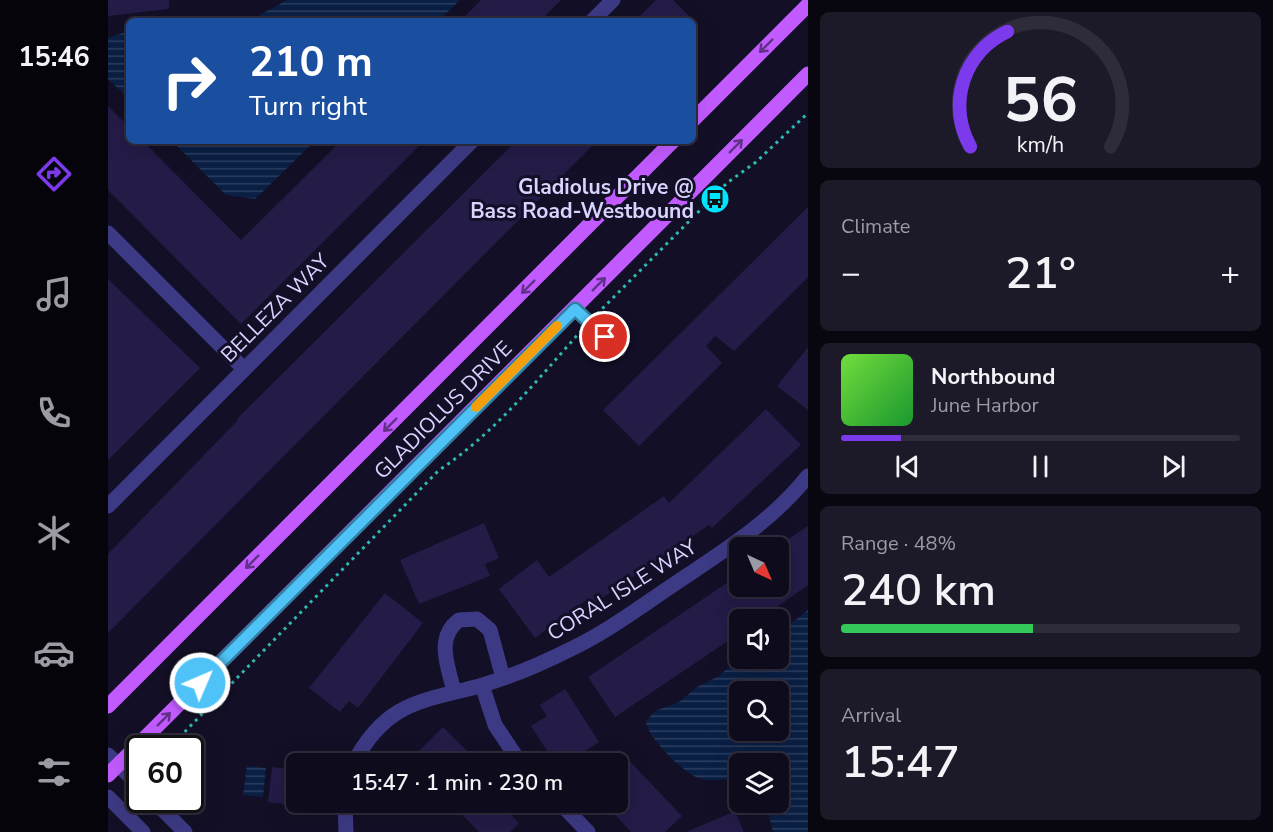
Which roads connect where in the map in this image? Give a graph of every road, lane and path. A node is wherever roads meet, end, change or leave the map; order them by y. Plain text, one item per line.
1 (614, 0) edge
2 (808, 4) edge
3 (595, 18) edge
4 (808, 75) edge
5 (808, 113) edge
6 (696, 117) edge
7 (469, 144) edge
8 (670, 144) edge
9 (108, 233) edge
10 (575, 309) junction
11 (589, 321) junction
12 (621, 352) dead end
13 (244, 369) junction
14 (808, 476) edge
15 (108, 506) edge
16 (503, 678) junction
17 (482, 685) junction
18 (453, 691) junction
19 (108, 706) edge
20 (182, 735) edge
21 (360, 753) edge
22 (513, 753) edge
23 (111, 765) edge
24 (126, 776) edge
25 (108, 797) edge
26 (166, 813) edge
27 (345, 813) edge
28 (570, 813) edge
29 (143, 832) edge
30 (185, 832) edge
31 (346, 832) edge
32 (588, 832) edge

1 - 3 street
2 -> 6 main road
10 -> 4 main road, GLADIOLUS DRIVE
5 - 11 path
7 - 13 street, BELLEZA WAY
8 -> 19 main road, GLADIOLUS DRIVE
9 - 13 street
10 - 11 lane
23 -> 10 main road, GLADIOLUS DRIVE
11 - 12 lane
11 - 20 path
13 - 15 street, BELLEZA WAY
14 - 16 street, CORAL ISLE WAY
16 - 17 street, CORAL ISLE WAY
16 - 18 street
17 - 18 street, CORAL ISLE WAY
17 - 22 street
18 - 21 street, CORAL ISLE WAY
23 - 24 street
25 - 29 street
26 - 30 street
27 - 31 street
28 - 32 street

